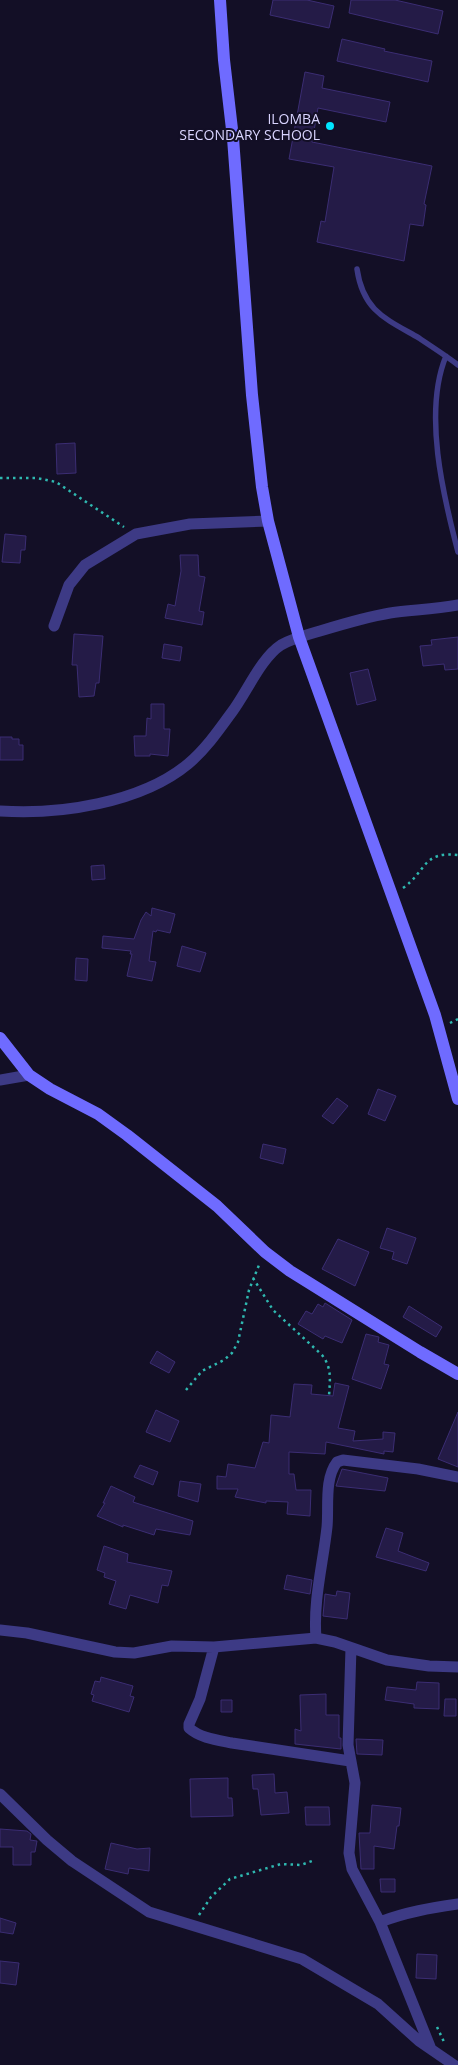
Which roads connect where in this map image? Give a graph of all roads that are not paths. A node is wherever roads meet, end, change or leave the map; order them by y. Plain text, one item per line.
1 (220, 0) edge
2 (357, 269) dead end
3 (446, 356) junction
4 (458, 365) edge
5 (268, 521) junction
6 (458, 552) edge
7 (458, 604) edge
8 (54, 626) dead end
9 (300, 637) junction
10 (0, 811) edge
11 (0, 1038) edge
12 (0, 1047) edge
13 (14, 1057) junction
14 (29, 1075) junction
15 (0, 1080) edge
16 (458, 1098) edge
17 (458, 1374) edge
18 (458, 1477) edge
19 (0, 1630) edge
20 (316, 1638) junction
21 (214, 1647) junction
22 (351, 1648) junction
23 (458, 1667) edge
24 (350, 1761) junction
25 (0, 1794) edge
26 (458, 1904) edge
27 (380, 1922) junction
28 (431, 2049) junction
29 (454, 2065) edge

1 - 5 street
2 - 3 lane
3 - 4 lane
3 - 6 lane
5 - 8 street
5 - 9 street
7 - 9 street
9 - 10 street
9 - 16 street
11 - 13 street
12 - 13 street
13 - 14 street
14 - 15 street
14 - 17 street
18 - 20 street
19 - 21 street
20 - 21 street
20 - 22 street
21 - 24 street
22 - 23 street
22 - 24 street
24 - 27 street
25 - 28 street
26 - 27 street
27 - 28 street
28 - 29 street

